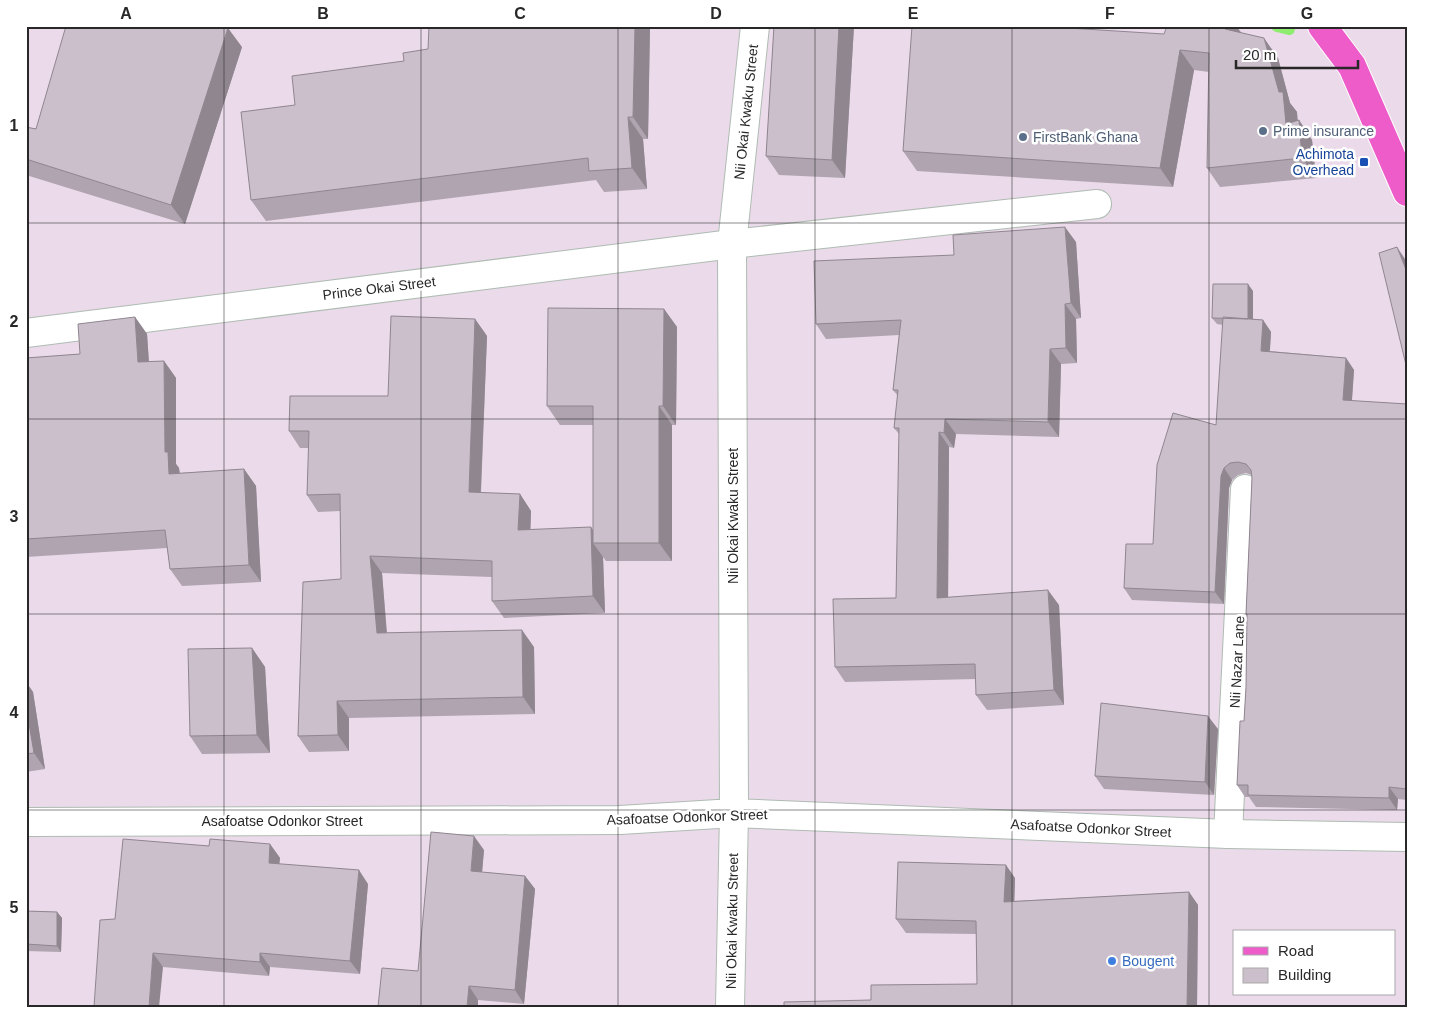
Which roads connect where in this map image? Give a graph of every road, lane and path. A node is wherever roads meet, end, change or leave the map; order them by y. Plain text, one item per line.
1 (755, 26) edge
2 (1322, 26) edge
3 (1407, 192) edge
4 (1097, 204) dead end
5 (732, 244) junction
6 (26, 333) edge
7 (1245, 489) dead end
8 (734, 813) junction
9 (26, 822) edge
10 (1228, 834) junction
11 (1407, 837) edge
12 (730, 1007) edge

1 - 5 street, Nii Okai Kwaku Street
2 - 3 main road
4 - 5 street, Prince Okai Street
5 - 6 street, Prince Okai Street
5 - 8 street, Nii Okai Kwaku Street
7 - 10 street, Nii Nazar Lane
8 - 9 street, Asafoatse Odonkor Street
8 - 10 street, Asafoatse Odonkor Street
8 - 12 street, Nii Okai Kwaku Street
10 - 11 street, Asafoatse Odonkor Street

